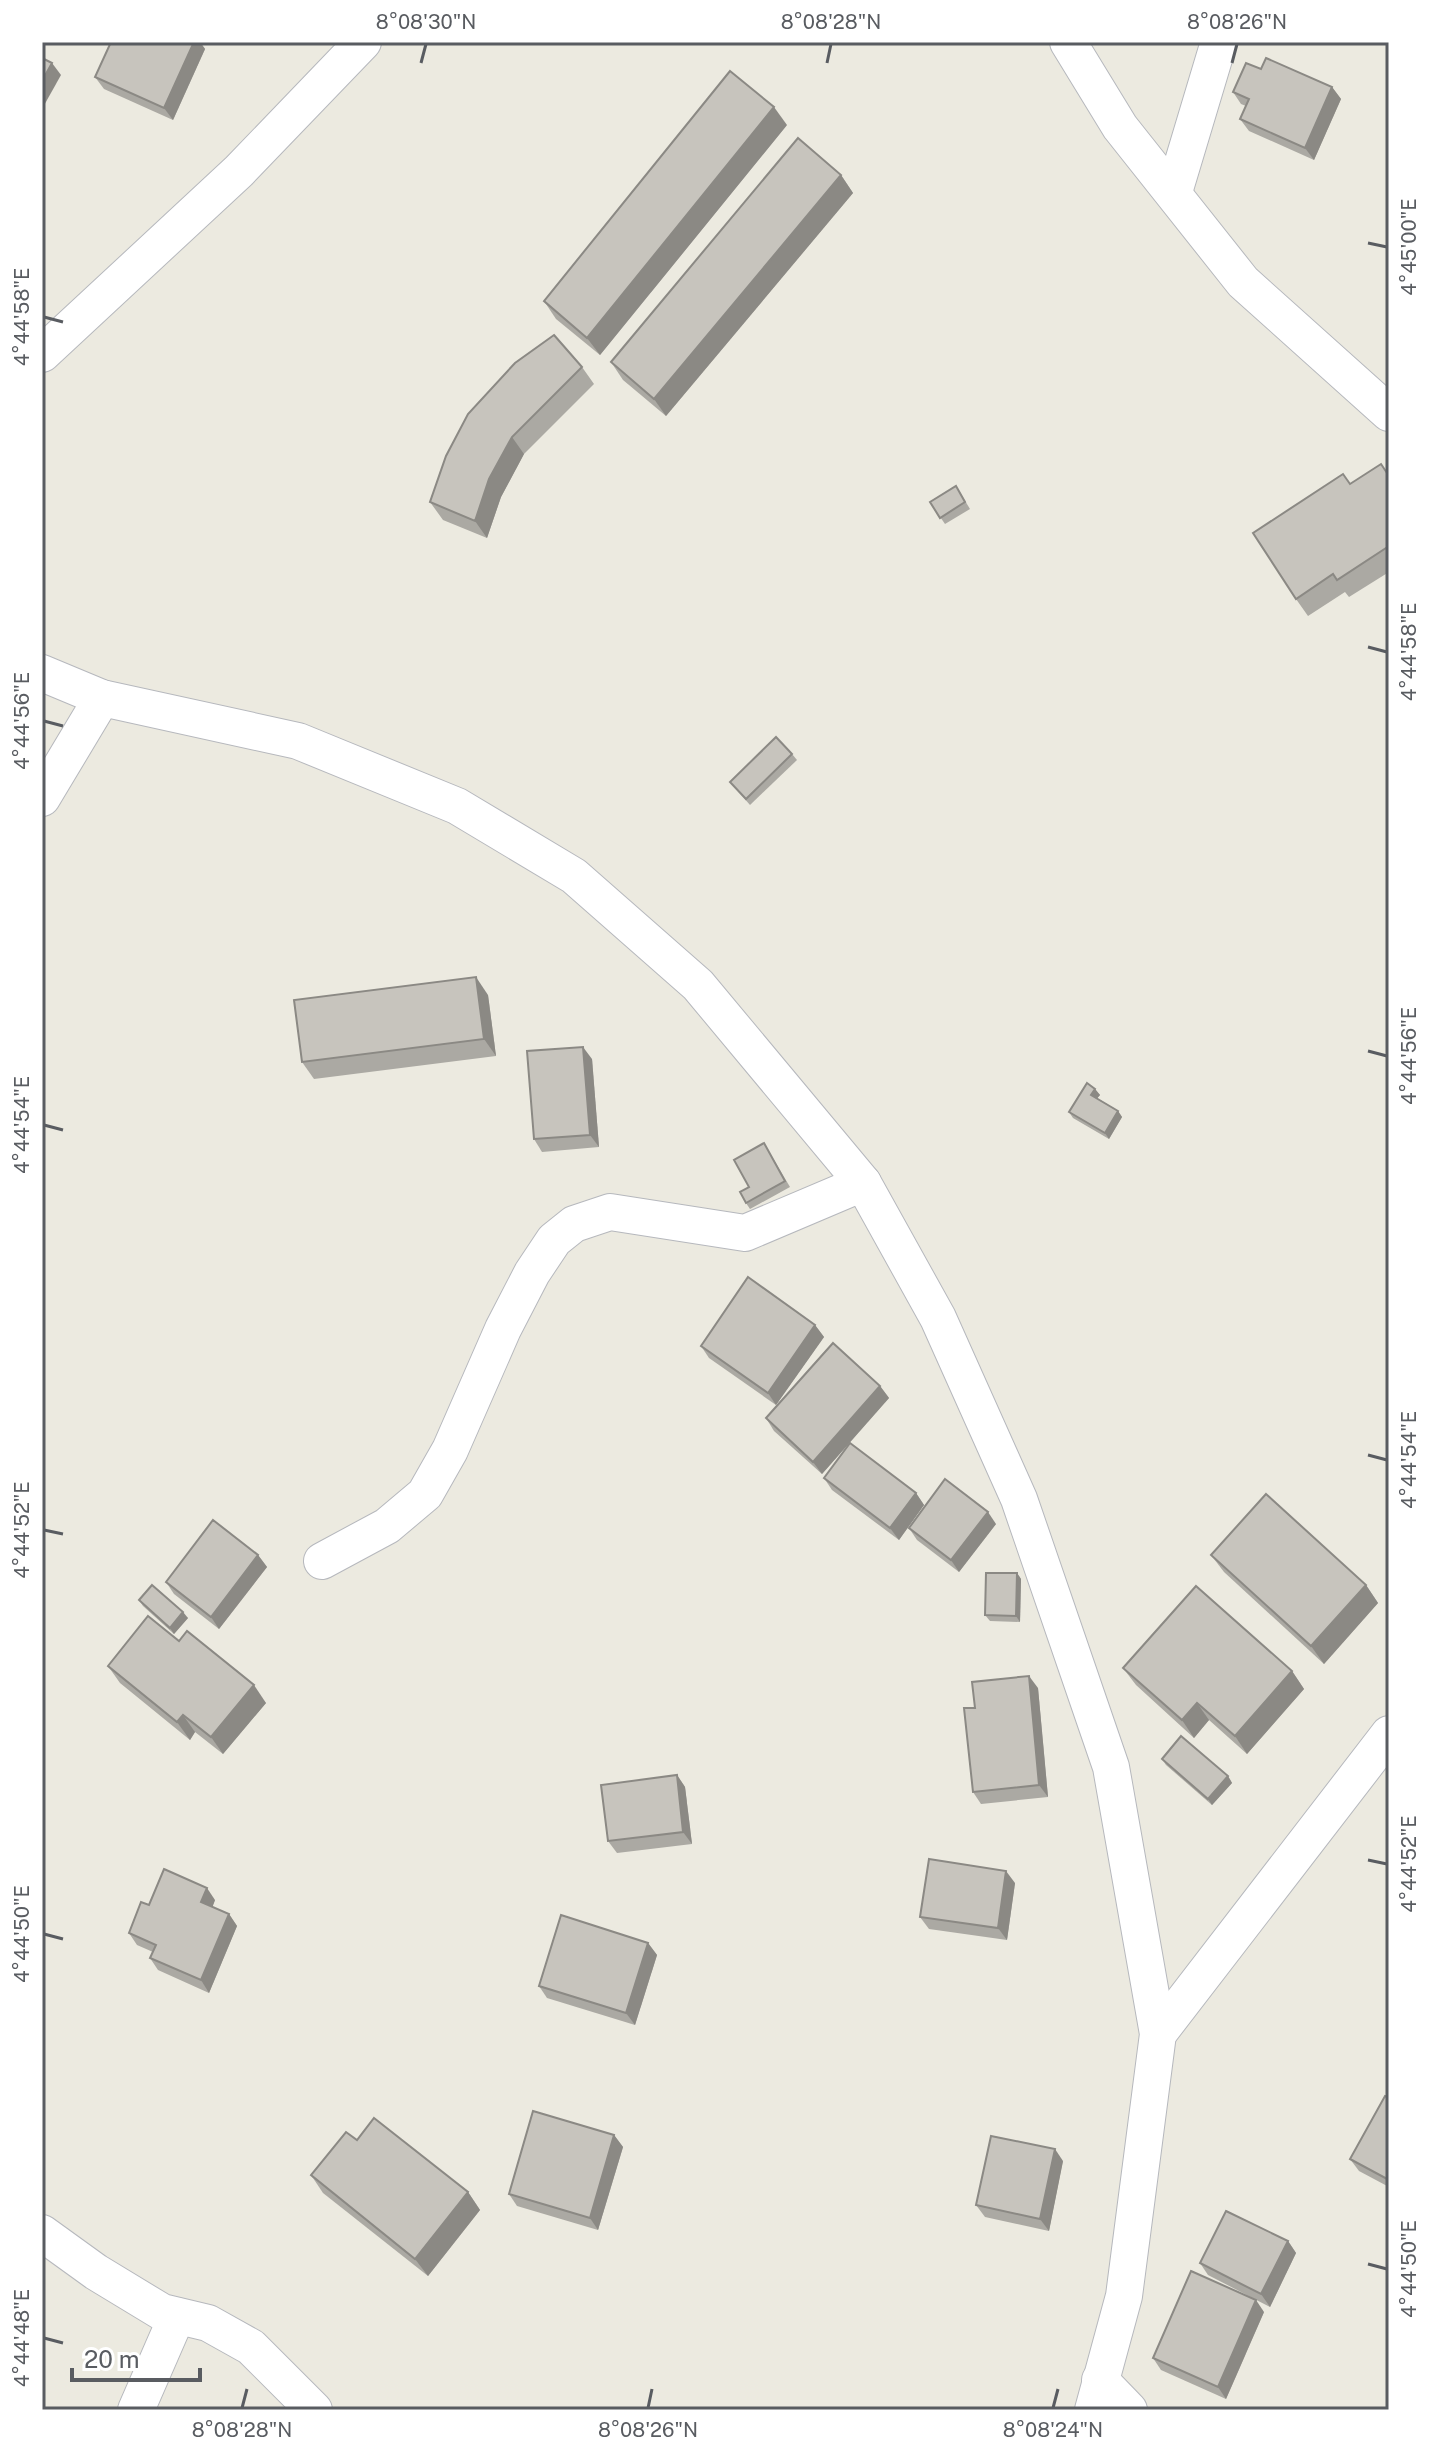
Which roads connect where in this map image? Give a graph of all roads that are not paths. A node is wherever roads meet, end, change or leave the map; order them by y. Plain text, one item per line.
1 (363, 42) edge
2 (1068, 42) edge
3 (1219, 42) edge
4 (1174, 192) junction
5 (42, 354) edge
6 (1384, 398) edge
7 (42, 673) edge
8 (102, 698) junction
9 (42, 798) edge
10 (863, 1183) junction
11 (322, 1561) dead end
12 (1389, 1734) edge
13 (1158, 2034) junction
14 (42, 2233) edge
15 (177, 2316) junction
16 (1096, 2395) edge
17 (136, 2410) edge
18 (314, 2410) edge
19 (1129, 2410) edge

1 - 5 street
2 - 4 street
3 - 4 street
4 - 6 street
7 - 8 street
8 - 9 street
8 - 10 street
10 - 11 street
10 - 13 street
12 - 13 street
13 - 16 street
14 - 15 street
15 - 17 street
15 - 18 street
16 - 19 street

